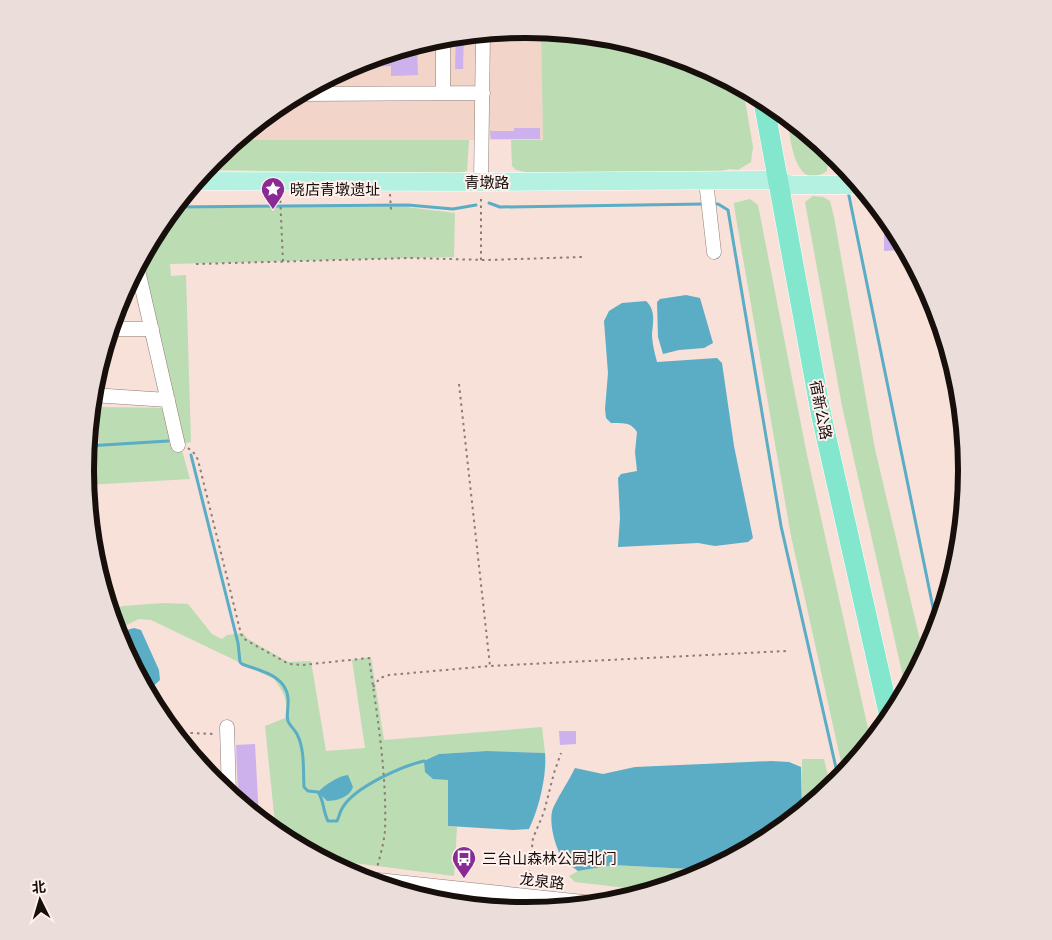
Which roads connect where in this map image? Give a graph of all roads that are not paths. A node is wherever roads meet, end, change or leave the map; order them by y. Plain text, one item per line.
1 (483, 40) edge
2 (444, 46) edge
3 (443, 93) junction
4 (483, 93) junction
5 (312, 94) edge
6 (766, 110) edge
7 (779, 120) edge
8 (205, 181) edge
9 (706, 181) junction
10 (481, 182) junction
11 (785, 183) junction
12 (851, 185) edge
13 (714, 252) dead end
14 (139, 276) edge
15 (117, 329) edge
16 (152, 329) junction
17 (100, 396) edge
18 (168, 400) junction
19 (178, 445) road end
20 (897, 693) edge
21 (887, 708) edge
22 (227, 730) road end
23 (229, 784) edge
24 (394, 882) edge
25 (569, 900) edge

1 - 4 street
2 - 3 street
3 - 4 street
3 - 5 street
4 - 10 street
6 - 11 highway, 宿新公路
7 - 11 highway, 宿新公路
8 - 10 main road, 青墩路
9 - 10 main road, 青墩路
9 - 11 main road, 青墩路
9 - 13 street
11 - 12 main road, 青墩路
11 - 20 highway, 宿新公路
11 - 21 highway, 宿新公路
14 - 16 street
15 - 16 street
16 - 18 street
17 - 18 street
18 - 19 street
22 - 23 street
24 - 25 street, 龙泉路

